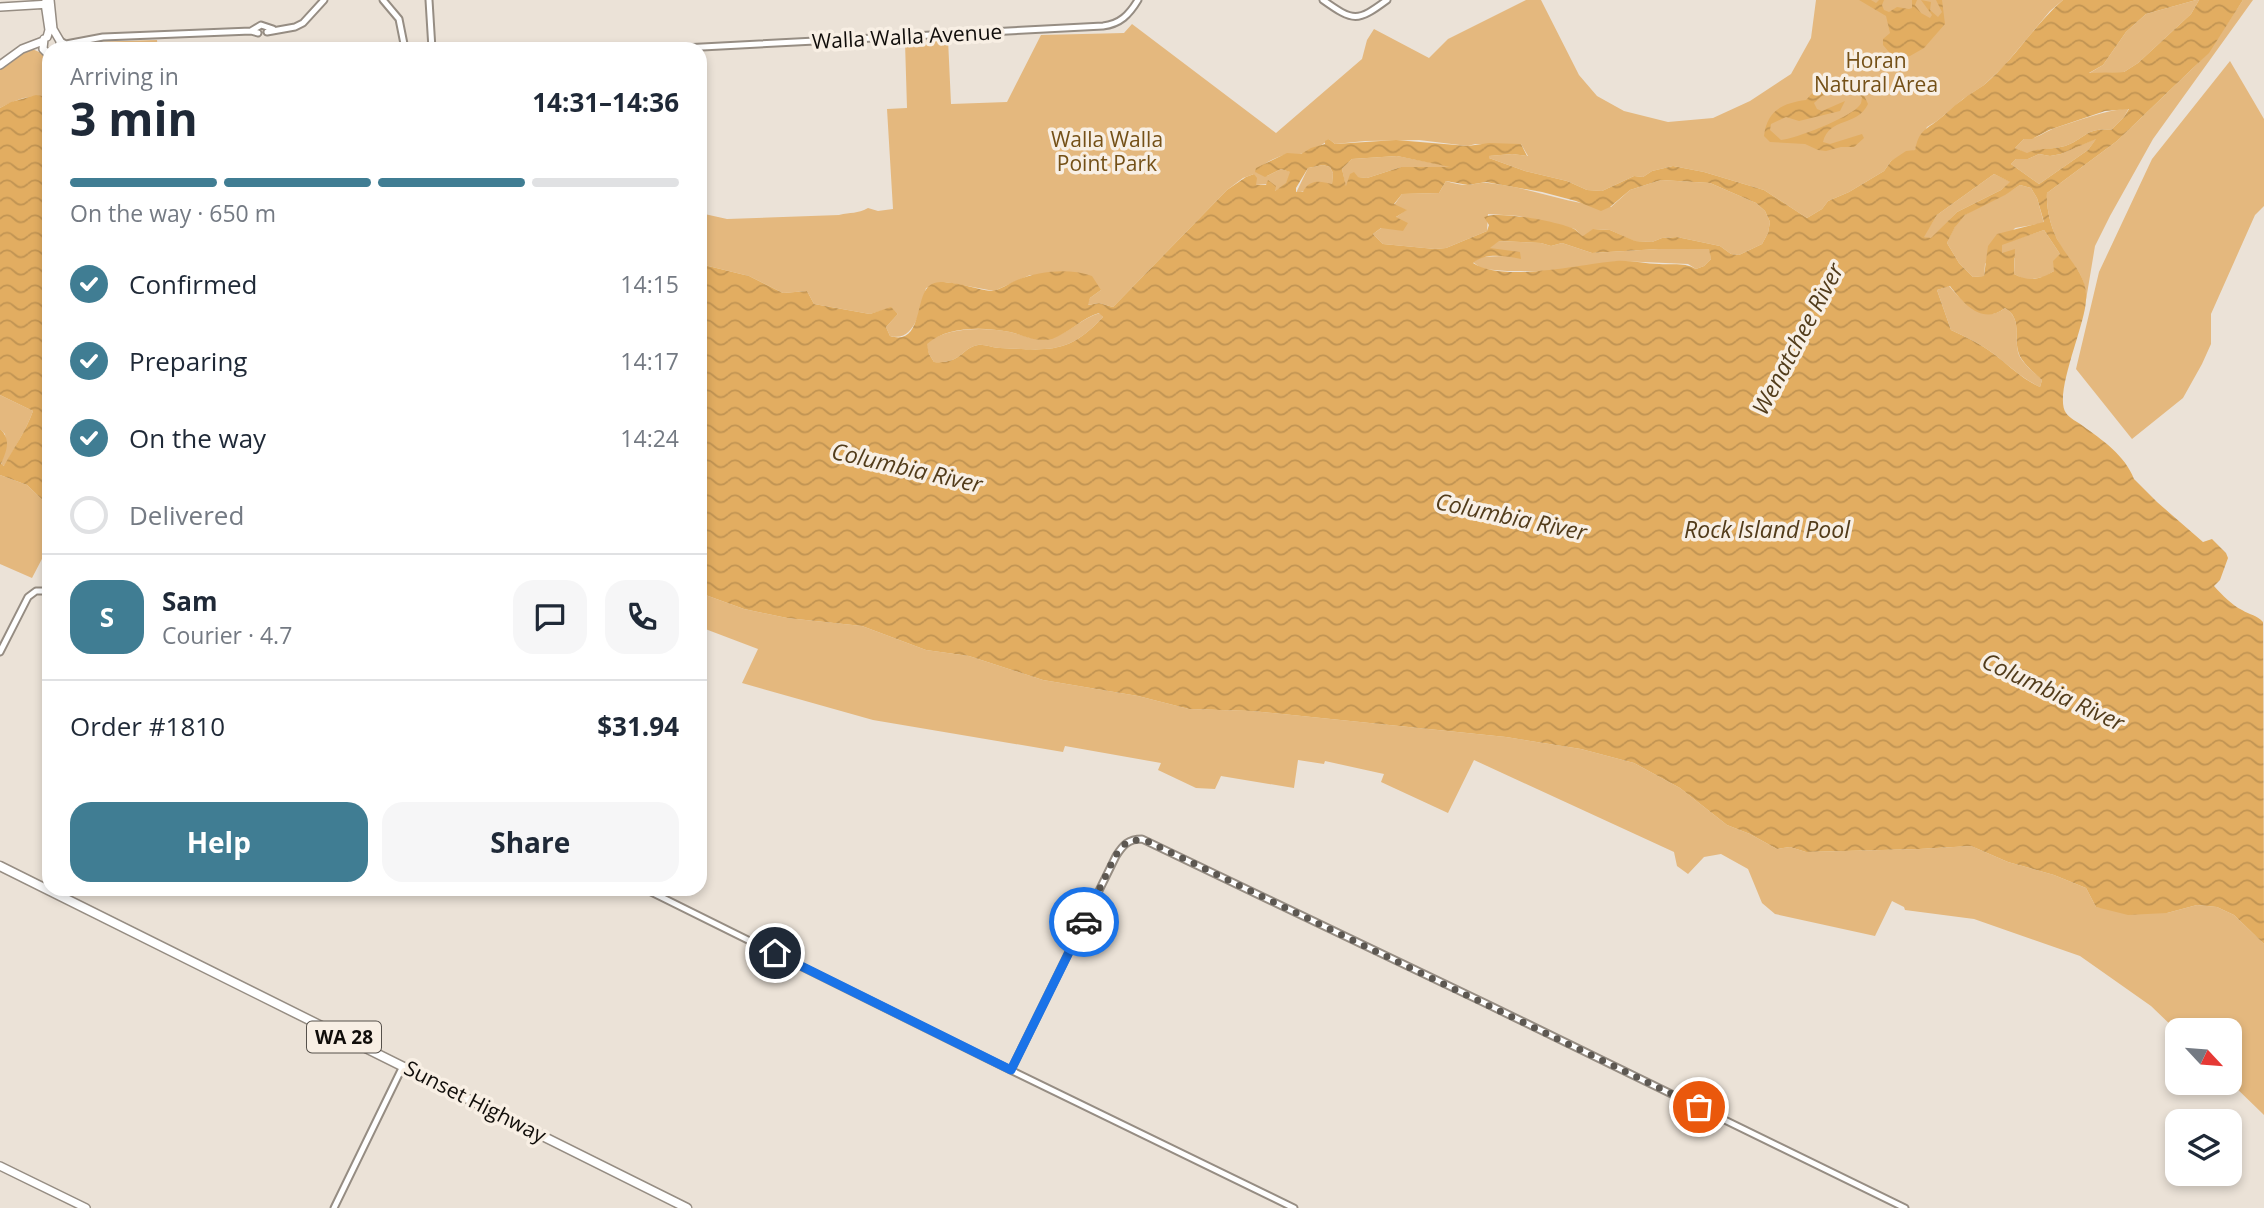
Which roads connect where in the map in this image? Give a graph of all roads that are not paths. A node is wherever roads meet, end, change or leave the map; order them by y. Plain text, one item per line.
1 (324, 0) edge
2 (383, 0) edge
3 (429, 0) edge
4 (1138, 0) edge
5 (1324, 0) edge
6 (1387, 0) edge
7 (47, 2) edge
8 (0, 7) edge
9 (46, 42) edge
10 (59, 42) edge
11 (76, 42) edge
12 (404, 42) edge
13 (432, 42) edge
14 (42, 45) edge
15 (707, 47) edge
16 (0, 65) edge
17 (42, 591) edge
18 (0, 652) edge
19 (0, 866) edge
20 (42, 887) edge
21 (60, 896) edge
22 (659, 896) edge
23 (403, 1066) junction
24 (1011, 1070) junction
25 (0, 1166) edge
26 (86, 1208) edge
27 (334, 1208) edge
28 (688, 1208) edge
29 (1294, 1208) edge
30 (1905, 1208) edge

1 - 11 street
2 - 12 street
3 - 13 street
4 - 15 street, Walla Walla Avenue
5 - 6 street
7 - 8 main road
7 - 9 main road
7 - 10 main road
14 - 16 main road
17 - 18 street
19 - 20 highway, Sunset Highway / WA 28
21 - 23 highway, Sunset Highway / WA 28
22 - 24 street
23 - 27 street
23 - 28 highway, Sunset Highway / WA 28
24 - 29 street
24 - 30 street
25 - 26 main road

